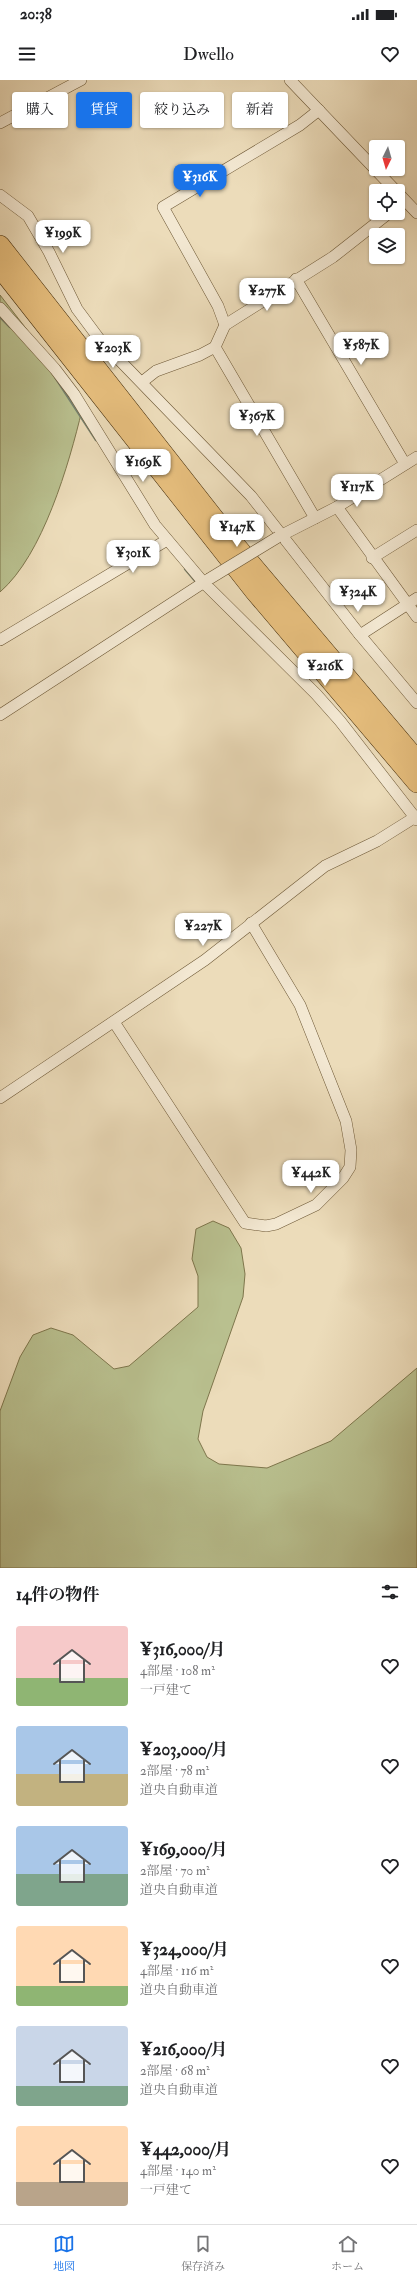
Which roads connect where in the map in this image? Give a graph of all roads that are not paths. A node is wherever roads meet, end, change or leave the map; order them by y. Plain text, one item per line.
1 (81, 80) edge
2 (290, 80) edge
3 (319, 110) junction
4 (0, 123) edge
5 (389, 184) edge
6 (0, 195) edge
7 (405, 206) edge
8 (417, 213) edge
9 (380, 220) edge
10 (0, 245) edge
11 (0, 268) edge
12 (296, 279) junction
13 (0, 308) edge
14 (226, 325) junction
15 (215, 347) junction
16 (142, 382) junction
17 (417, 457) edge
18 (405, 464) junction
19 (337, 507) junction
20 (315, 518) junction
21 (417, 530) edge
22 (280, 536) junction
23 (167, 540) junction
24 (372, 558) junction
25 (206, 581) junction
26 (417, 598) edge
27 (407, 604) junction
28 (417, 617) edge
29 (360, 635) junction
30 (0, 640) edge
31 (417, 703) edge
32 (0, 715) edge
33 (417, 760) edge
34 (417, 783) edge
35 (416, 818) edge
36 (252, 923) junction
37 (114, 1022) junction
38 (0, 1098) edge

1 - 4 street
2 - 3 street
3 - 5 street
3 - 14 street
6 - 16 street
7 - 8 street
9 - 12 street
10 - 33 highway
11 - 34 highway
12 - 14 street
12 - 18 street
13 - 23 street
14 - 15 street
15 - 16 street
15 - 20 street
16 - 22 street
17 - 18 street
18 - 19 street
19 - 20 street
19 - 24 street
20 - 22 street
21 - 24 street
22 - 25 street, bridge
22 - 29 street
23 - 25 street
23 - 30 street
24 - 27 street
25 - 32 street
25 - 35 street
26 - 27 street
27 - 28 street
27 - 29 street
29 - 31 street
35 - 36 street
36 - 37 street
36 - 37 street
37 - 38 street

